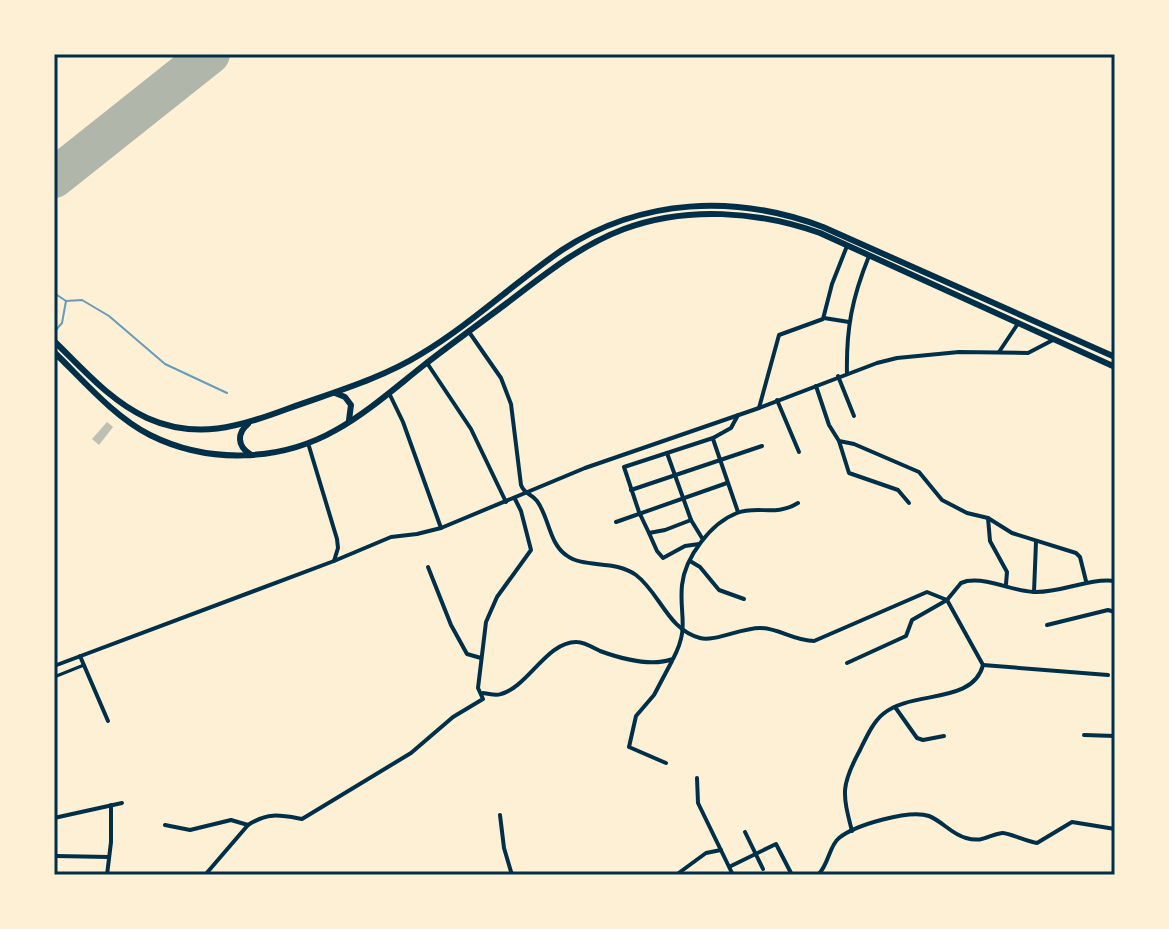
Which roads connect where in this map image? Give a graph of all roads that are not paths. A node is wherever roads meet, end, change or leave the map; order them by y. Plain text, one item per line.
1 (847, 246) junction
2 (869, 256) junction
3 (824, 318) junction
4 (849, 322) junction
5 (1017, 325) junction
6 (469, 332) junction
7 (1053, 340) junction
8 (54, 341) edge
9 (54, 352) edge
10 (999, 352) junction
11 (1115, 357) edge
12 (427, 363) junction
13 (1115, 367) edge
14 (847, 374) junction
15 (838, 376) junction
16 (816, 386) junction
17 (331, 393) junction
18 (389, 393) junction
19 (777, 400) junction
20 (759, 408) junction
21 (738, 415) junction
22 (854, 416) dead end
23 (251, 423) junction
24 (347, 423) junction
25 (713, 438) junction
26 (839, 441) junction
27 (308, 443) junction
28 (762, 446) dead end
29 (799, 452) dead end
30 (667, 453) junction
31 (253, 455) junction
32 (720, 462) junction
33 (675, 476) junction
34 (727, 483) junction
35 (631, 490) junction
36 (525, 494) junction
37 (515, 499) junction
38 (682, 499) junction
39 (506, 502) junction
40 (798, 503) dead end
41 (909, 503) dead end
42 (639, 512) junction
43 (738, 512) junction
44 (988, 518) junction
45 (691, 520) junction
46 (616, 522) dead end
47 (441, 528) junction
48 (649, 533) junction
49 (702, 538) junction
50 (1037, 542) junction
51 (699, 544) junction
52 (334, 561) junction
53 (690, 561) junction
54 (428, 567) dead end
55 (1086, 581) junction
56 (1115, 581) edge
57 (1006, 584) junction
58 (1034, 592) junction
59 (744, 599) dead end
60 (947, 600) junction
61 (1115, 612) edge
62 (1047, 625) dead end
63 (684, 630) junction
64 (80, 656) junction
65 (482, 658) junction
66 (673, 659) junction
67 (847, 663) dead end
68 (84, 665) junction
69 (983, 665) junction
70 (54, 666) edge
71 (1108, 675) dead end
72 (54, 677) edge
73 (483, 693) junction
74 (895, 707) junction
75 (108, 721) dead end
76 (1084, 735) dead end
77 (944, 736) dead end
78 (1115, 736) edge
79 (666, 763) dead end
80 (697, 778) dead end
81 (122, 803) dead end
82 (111, 805) junction
83 (500, 815) dead end
84 (54, 818) edge
85 (165, 825) dead end
86 (248, 825) junction
87 (1115, 829) edge
88 (852, 831) junction
89 (745, 832) dead end
90 (721, 850) junction
91 (756, 854) junction
92 (56, 856) edge
93 (109, 857) junction
94 (731, 866) junction
95 (763, 869) dead end
96 (107, 875) edge
97 (205, 875) edge
98 (512, 875) edge
99 (676, 875) edge
100 (733, 875) edge
101 (792, 875) edge
102 (818, 875) edge

1 - 2 main road
1 - 3 street
1 - 6 main road
2 - 4 street
2 - 5 main road
3 - 4 street
3 - 20 street
4 - 14 street
5 - 7 main road
5 - 10 street
6 - 12 main road
6 - 36 street
7 - 10 street
7 - 13 main road
8 - 23 main road
9 - 31 main road
10 - 14 street
11 - 17 main road
12 - 18 main road
12 - 39 street
14 - 15 street
15 - 16 street
15 - 22 street
16 - 19 street
16 - 26 street
17 - 23 main road
17 - 24 main road
18 - 24 main road
18 - 47 street
19 - 20 street
19 - 29 street
20 - 21 street
21 - 25 street
21 - 36 street
23 - 31 main road
24 - 27 main road
25 - 30 street
25 - 32 street
26 - 41 street
26 - 44 street
27 - 31 main road
27 - 52 street
28 - 32 street
30 - 33 street
30 - 35 street
32 - 33 street
32 - 34 street
33 - 35 street
33 - 38 street
34 - 38 street
34 - 43 street
35 - 42 street
36 - 37 street
36 - 63 street
37 - 39 street
37 - 65 street
38 - 42 street
38 - 45 street
39 - 47 street
40 - 43 street
42 - 46 street
42 - 48 street
43 - 49 street
44 - 50 street
44 - 57 street
45 - 48 street
45 - 49 street
47 - 52 street
48 - 51 street
49 - 51 street
50 - 55 street
50 - 58 street
51 - 53 street
52 - 64 street
53 - 59 street
53 - 63 street
54 - 65 street
55 - 56 street
55 - 58 street
57 - 58 street
57 - 60 street
60 - 63 street
60 - 67 street
60 - 69 street
61 - 62 street
63 - 66 street
64 - 68 street
64 - 70 street
65 - 73 street
66 - 73 street
66 - 79 street
68 - 72 street
68 - 75 street
69 - 71 street
69 - 74 street
73 - 86 street
74 - 77 street
74 - 88 street
76 - 78 street
80 - 90 street
81 - 82 street
82 - 84 street
82 - 93 street
83 - 98 street
85 - 86 street
86 - 97 street
87 - 88 street
88 - 102 street
89 - 91 street
90 - 94 street
90 - 99 street
91 - 94 street
91 - 95 street
91 - 101 street
92 - 93 street
93 - 96 street
94 - 100 street

